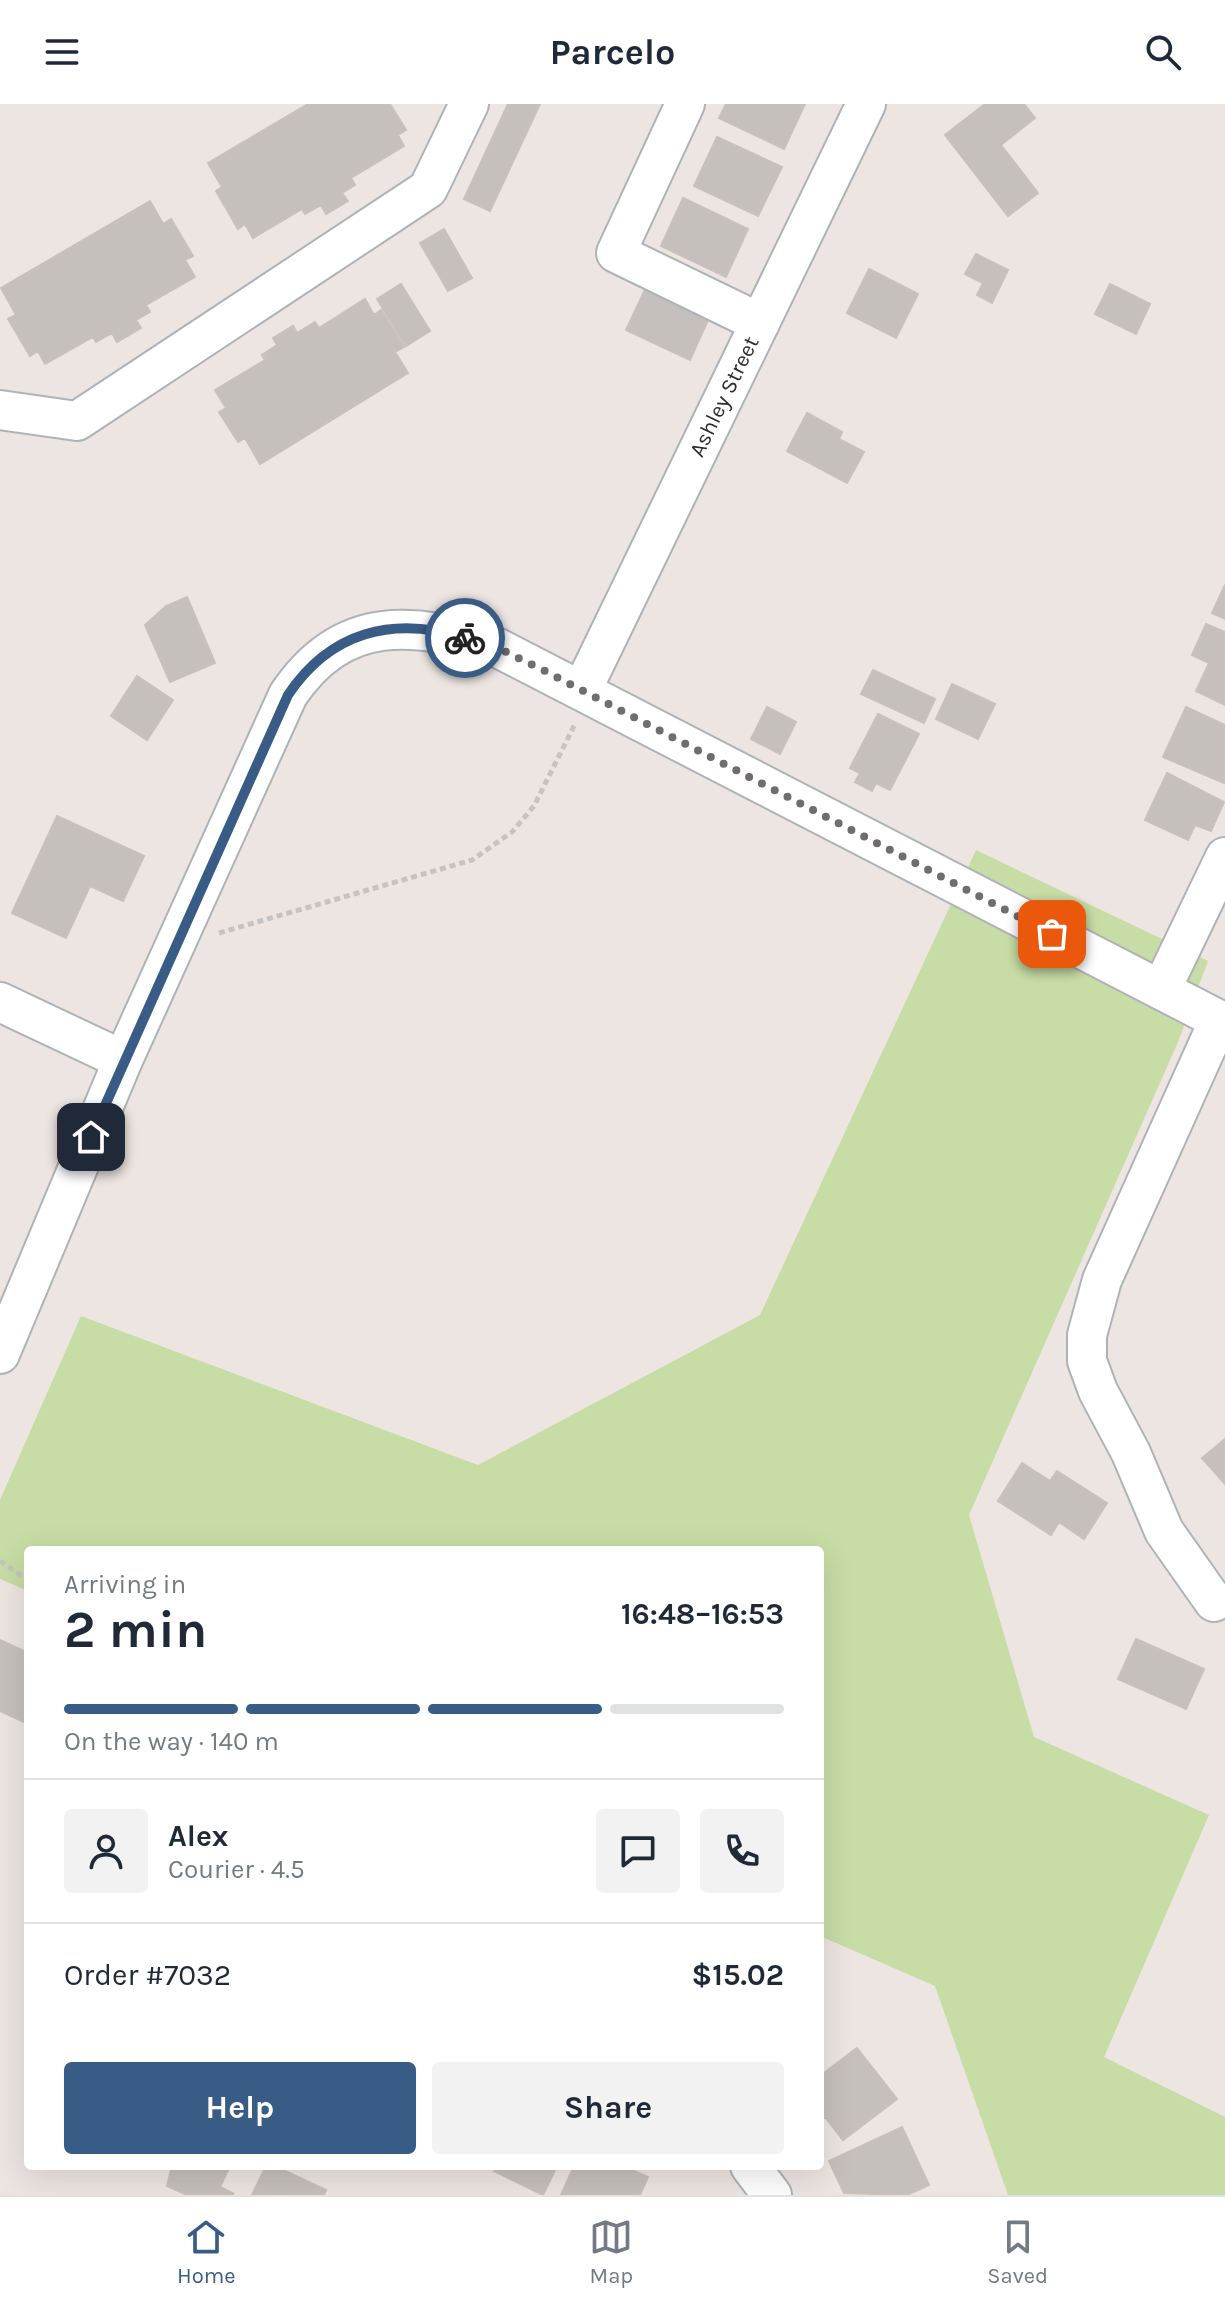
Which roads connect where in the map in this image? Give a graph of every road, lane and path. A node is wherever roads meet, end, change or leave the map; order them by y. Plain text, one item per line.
1 (469, 104) edge
2 (685, 104) edge
3 (866, 104) edge
4 (760, 323) junction
5 (0, 410) edge
6 (585, 692) junction
7 (1225, 857) edge
8 (177, 945) junction
9 (1161, 990) junction
10 (0, 1002) edge
11 (1222, 1021) edge
12 (123, 1060) junction
13 (0, 1354) edge
14 (0, 1561) edge
15 (24, 1577) edge
16 (1214, 1602) dead end
17 (753, 2170) edge
18 (772, 2195) edge

1 - 5 street
2 - 4 street
3 - 4 street, Ashley Street
4 - 6 street, Ashley Street
6 - 8 path
6 - 8 street
6 - 9 street
7 - 9 street
8 - 12 street
9 - 11 street
10 - 12 street
11 - 16 street
12 - 13 street
14 - 15 path
17 - 18 street

